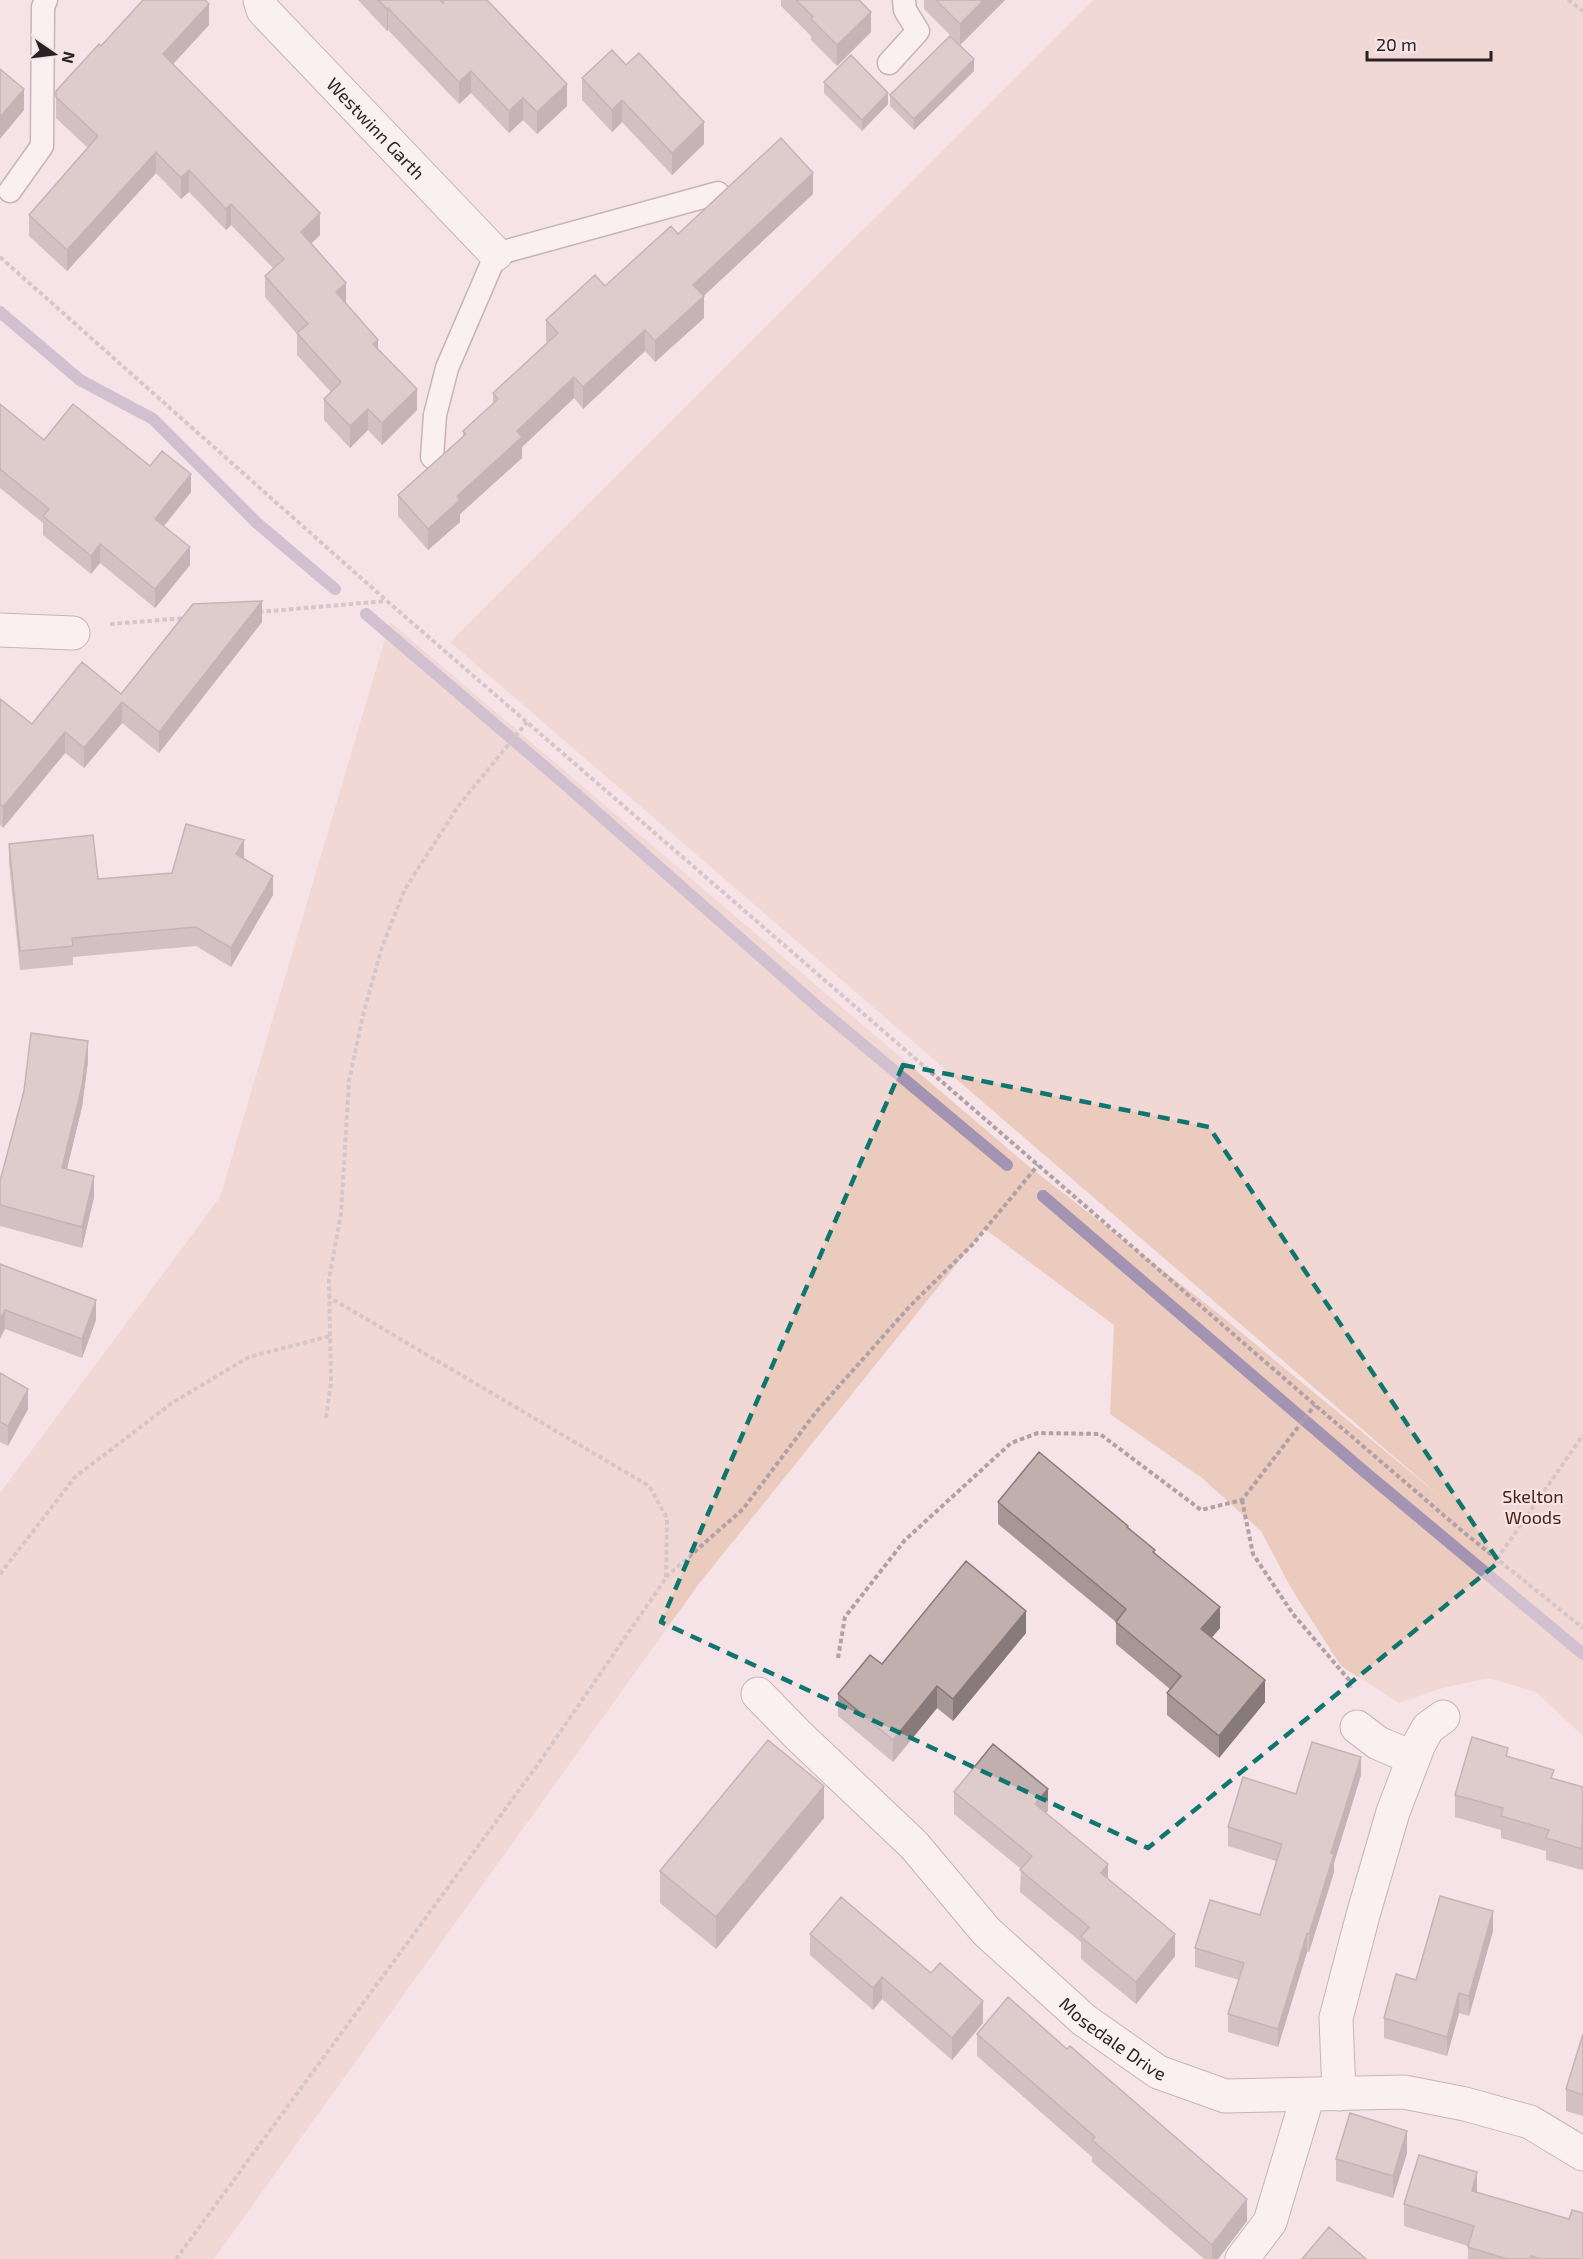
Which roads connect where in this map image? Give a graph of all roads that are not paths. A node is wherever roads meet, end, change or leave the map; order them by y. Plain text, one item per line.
1 (46, 0) edge
2 (260, 0) edge
3 (904, 0) edge
4 (888, 63) dead end
5 (10, 191) dead end
6 (718, 193) edge
7 (496, 254) junction
8 (432, 457) dead end
9 (0, 630) edge
10 (73, 633) road end
11 (758, 1694) dead end
12 (1443, 1717) dead end
13 (1357, 1727) road end
14 (1413, 1758) junction
15 (1324, 2095) junction
16 (1583, 2154) edge
17 (1242, 2259) edge

1 - 5 lane
2 - 7 street, Westwinn Garth
3 - 4 lane
6 - 7 lane
7 - 8 lane
9 - 10 street
11 - 15 street, Mosedale Drive
12 - 14 street
13 - 14 street
14 - 15 street
15 - 16 street, Mosedale Drive
15 - 17 street

